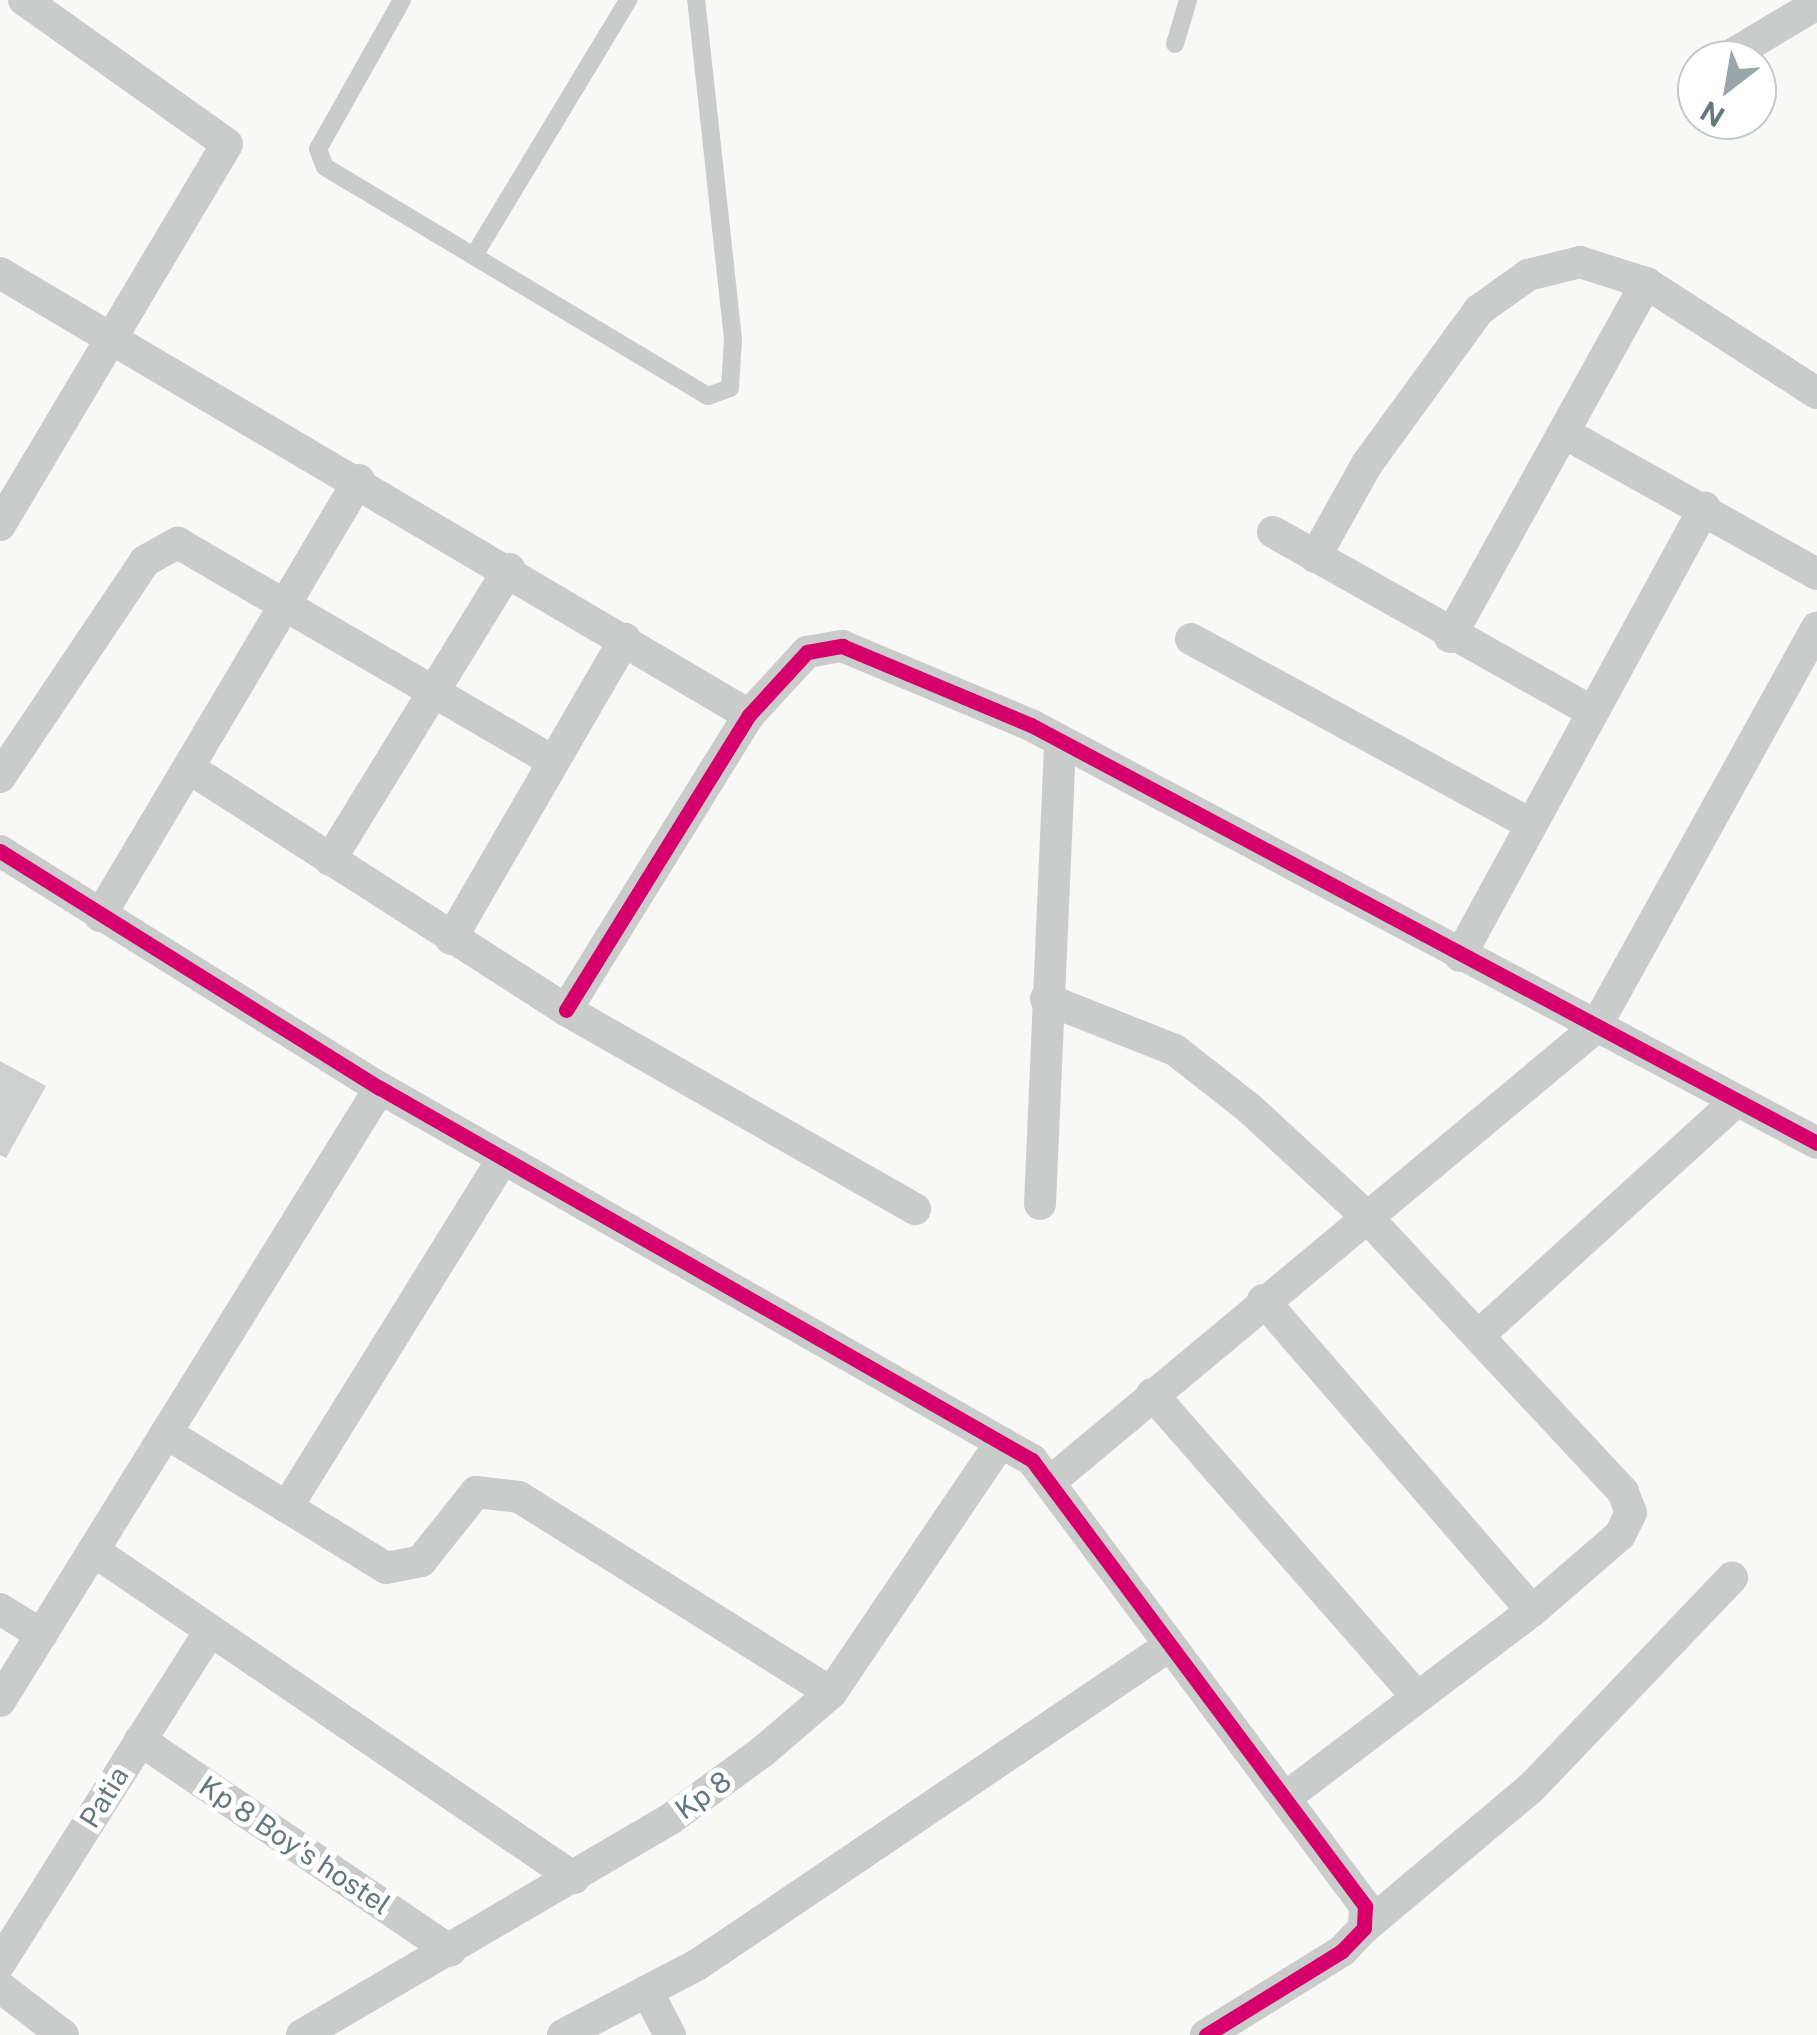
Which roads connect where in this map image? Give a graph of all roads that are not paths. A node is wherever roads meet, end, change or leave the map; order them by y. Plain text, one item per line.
1 (24, 0) edge
2 (402, 0) edge
3 (628, 0) edge
4 (696, 0) edge
5 (1188, 0) edge
6 (1817, 4) edge
7 (1758, 40) edge
8 (1174, 44) dead end
9 (475, 254) junction
10 (0, 273) edge
11 (1646, 283) junction
12 (111, 344) junction
13 (1817, 393) edge
14 (1568, 435) junction
15 (358, 480) junction
16 (1705, 507) junction
17 (0, 525) edge
18 (1273, 532) dead end
19 (1315, 557) junction
20 (510, 569) junction
21 (1817, 574) edge
22 (286, 602) junction
23 (1817, 627) edge
24 (1450, 637) junction
25 (624, 639) junction
26 (1191, 639) dead end
27 (435, 691) junction
28 (1592, 712) junction
29 (749, 714) junction
30 (1060, 741) junction
31 (553, 762) junction
32 (189, 768) junction
33 (0, 778) edge
34 (1530, 824) junction
35 (0, 852) edge
36 (330, 860) junction
37 (100, 916) junction
38 (451, 939) junction
39 (1460, 956) junction
40 (1046, 1000) junction
41 (566, 1010) junction
42 (1595, 1028) junction
43 (380, 1088) junction
44 (1736, 1101) junction
45 (1817, 1144) edge
46 (502, 1160) junction
47 (1040, 1204) dead end
48 (915, 1210) dead end
49 (1364, 1214) junction
50 (1263, 1300) junction
51 (1478, 1336) junction
52 (1152, 1394) junction
53 (166, 1433) junction
54 (1002, 1442) junction
55 (1051, 1480) junction
56 (287, 1507) junction
57 (94, 1551) junction
58 (1732, 1578) dead end
59 (0, 1608) edge
60 (1532, 1611) junction
61 (209, 1632) junction
62 (42, 1635) junction
63 (1170, 1646) junction
64 (831, 1693) junction
65 (1414, 1693) junction
66 (0, 1701) edge
67 (140, 1740) junction
68 (1287, 1796) junction
69 (574, 1878) junction
70 (1364, 1928) junction
71 (450, 1950) junction
72 (0, 1963) edge
73 (0, 1987) edge
74 (646, 1991) junction
75 (63, 2035) edge
76 (302, 2035) edge
77 (563, 2035) edge
78 (670, 2035) edge
79 (1206, 2035) edge

1 - 12 street
2 - 9 lane
3 - 9 lane
4 - 9 lane
5 - 8 lane
6 - 7 street
10 - 12 street
11 - 13 street
11 - 14 street
11 - 19 street
12 - 15 street
12 - 17 street
14 - 16 street
14 - 24 street
15 - 20 street
15 - 22 street
16 - 21 street
16 - 28 street
18 - 19 street
19 - 24 street
20 - 25 street
20 - 27 street
22 - 27 street
22 - 32 street
22 - 33 street
23 - 42 street
24 - 28 street
25 - 29 street
25 - 31 street
26 - 34 street
27 - 31 street
27 - 36 street
28 - 34 street
29 - 30 street
29 - 41 street
30 - 39 street
30 - 40 street
31 - 38 street
32 - 36 street
32 - 37 street
34 - 39 street
35 - 37 street
36 - 38 street
37 - 43 street
38 - 41 street
39 - 42 street
40 - 47 street
40 - 49 street
41 - 48 street
42 - 44 street
42 - 49 street
43 - 46 street
43 - 53 street
44 - 45 street
44 - 51 street
46 - 54 street
46 - 56 street
49 - 50 street
49 - 51 street
50 - 52 street
50 - 60 street
51 - 60 street
52 - 55 street
52 - 65 street
53 - 56 street
53 - 57 street
54 - 55 street
54 - 64 street, Kp 8
55 - 63 street
56 - 64 street
57 - 61 street
57 - 62 street
58 - 70 street
59 - 62 street
60 - 65 street
61 - 67 street, Patia
61 - 69 street
62 - 66 street
63 - 68 street
63 - 74 street
64 - 69 street, Kp 8
65 - 68 street
67 - 71 street, Kp 8 Boy's hostel
67 - 72 street, Patia
68 - 70 street
69 - 71 street, Kp 8
70 - 79 street
71 - 76 street, Kp 8
73 - 75 street
74 - 77 street
74 - 78 street

